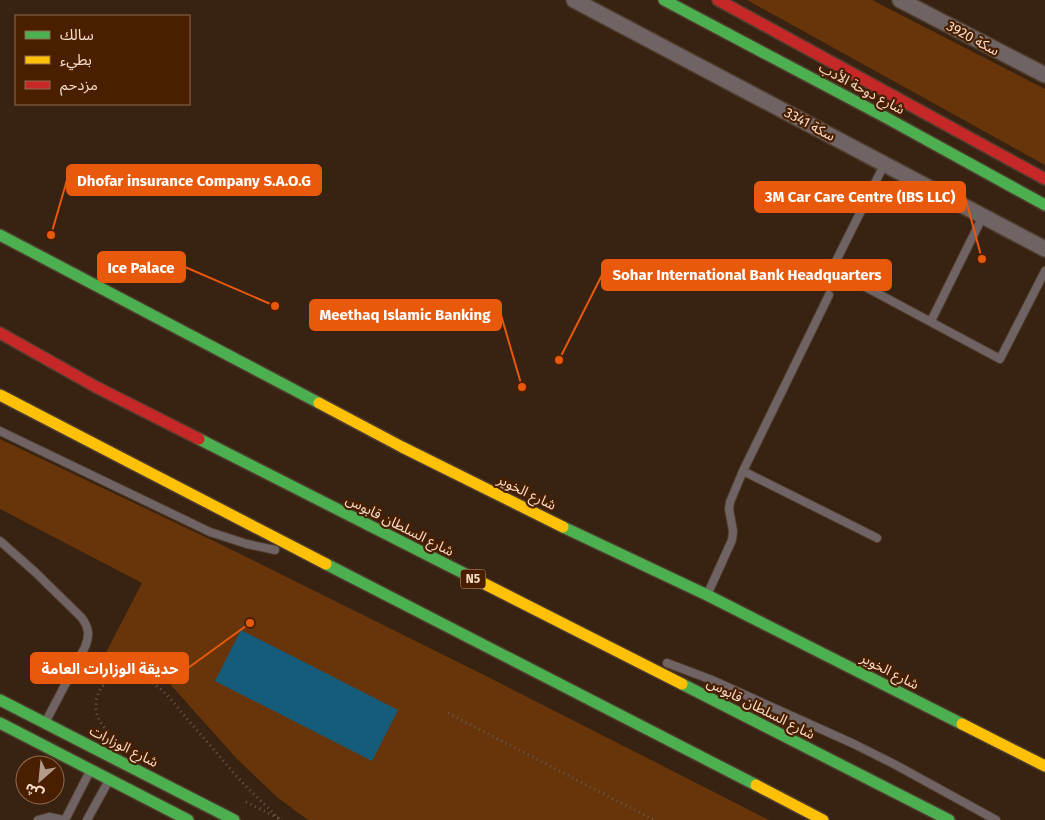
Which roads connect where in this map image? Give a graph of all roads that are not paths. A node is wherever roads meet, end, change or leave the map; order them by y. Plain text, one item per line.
1 (574, 0) edge
2 (664, 0) edge
3 (718, 0) edge
4 (900, 0) edge
5 (1045, 75) edge
6 (885, 163) junction
7 (1045, 179) edge
8 (1045, 204) edge
9 (983, 216) junction
10 (0, 235) edge
11 (1045, 249) edge
12 (1045, 271) edge
13 (829, 295) dead end
14 (931, 321) junction
15 (0, 333) edge
16 (0, 395) edge
17 (9, 413) dead end
18 (56, 424) junction
19 (0, 431) edge
20 (743, 471) junction
21 (877, 538) dead end
22 (0, 541) edge
23 (304, 552) junction
24 (707, 595) junction
25 (618, 653) junction
26 (0, 700) edge
27 (0, 723) edge
28 (40, 732) junction
29 (95, 761) junction
30 (1045, 766) edge
31 (115, 770) junction
32 (38, 820) edge
33 (65, 820) edge
34 (88, 820) edge
35 (188, 820) edge
36 (234, 820) edge
37 (823, 820) edge
38 (949, 820) edge
39 (996, 820) edge

1 - 6 street, سكة 3341
2 - 8 main road, شارع دوحة الأدب
3 - 7 main road, شارع دوحة الأدب
4 - 5 street, سكة 3920
6 - 9 street, سكة 3341
6 - 14 lane
9 - 11 street, سكة 3341
9 - 14 lane
10 - 24 main road, شارع الخوير
12 - 14 lane
13 - 20 lane
15 - 25 main road, شارع السلطان قابوس / N5
16 - 18 main road
17 - 18 main road
18 - 23 main road
19 - 23 lane
20 - 21 lane
20 - 24 lane
22 - 28 lane
23 - 37 main road
24 - 30 main road, شارع الخوير
25 - 38 main road, شارع السلطان قابوس / N5
25 - 39 lane
26 - 28 main road, شارع الوزارات
27 - 28 main road, شارع الوزارات
28 - 29 main road, شارع الوزارات
28 - 29 main road, شارع الوزارات
29 - 31 main road, شارع الوزارات
29 - 31 main road, شارع الوزارات
29 - 33 lane
31 - 34 lane
31 - 35 main road, شارع الوزارات
31 - 36 main road, شارع الوزارات
32 - 33 lane

